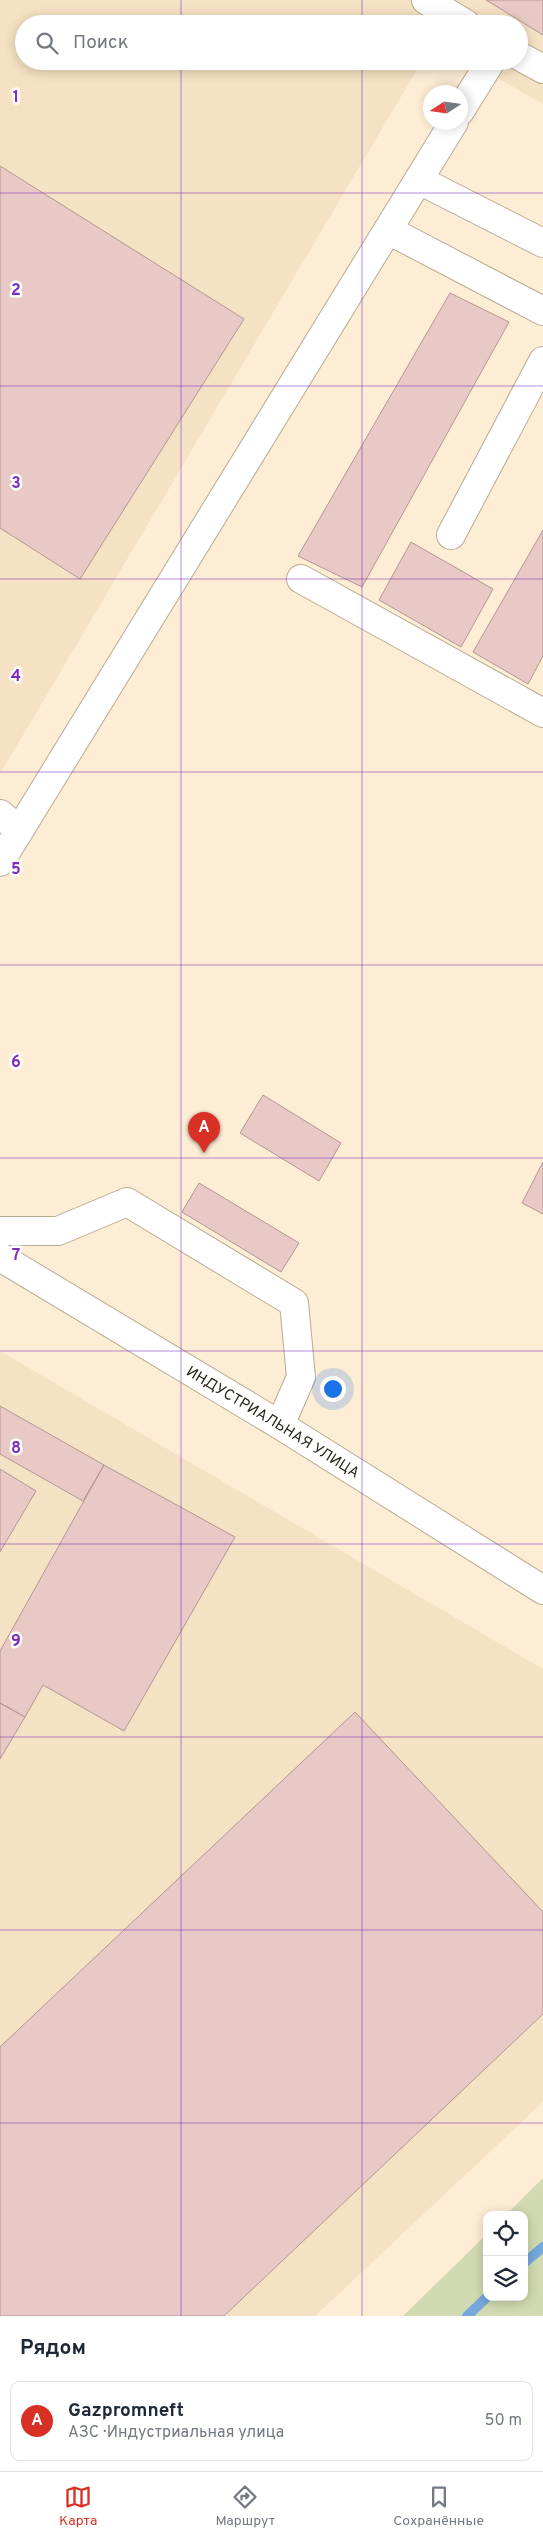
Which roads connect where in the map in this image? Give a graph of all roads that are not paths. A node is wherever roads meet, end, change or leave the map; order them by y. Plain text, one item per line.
1 (426, 0) edge
2 (451, 15) edge
3 (528, 61) edge
4 (543, 69) edge
5 (486, 70) edge
6 (468, 99) edge
7 (449, 130) edge
8 (419, 180) junction
9 (388, 230) junction
10 (543, 243) edge
11 (543, 311) edge
12 (543, 361) edge
13 (451, 535) dead end
14 (301, 579) dead end
15 (543, 713) edge
16 (10, 822) edge
17 (0, 862) edge
18 (0, 1231) edge
19 (0, 1257) edge
20 (280, 1425) junction
21 (543, 1590) edge

1 - 2 street
3 - 4 street
5 - 6 street
7 - 8 street
8 - 9 street
8 - 10 street
9 - 11 street
9 - 16 street
12 - 13 street
14 - 15 street
16 - 17 street
18 - 20 street
19 - 20 street, ИНДУСТРИАЛЬНАЯ УЛИЦА
20 - 21 street, ИНДУСТРИАЛЬНАЯ УЛИЦА

